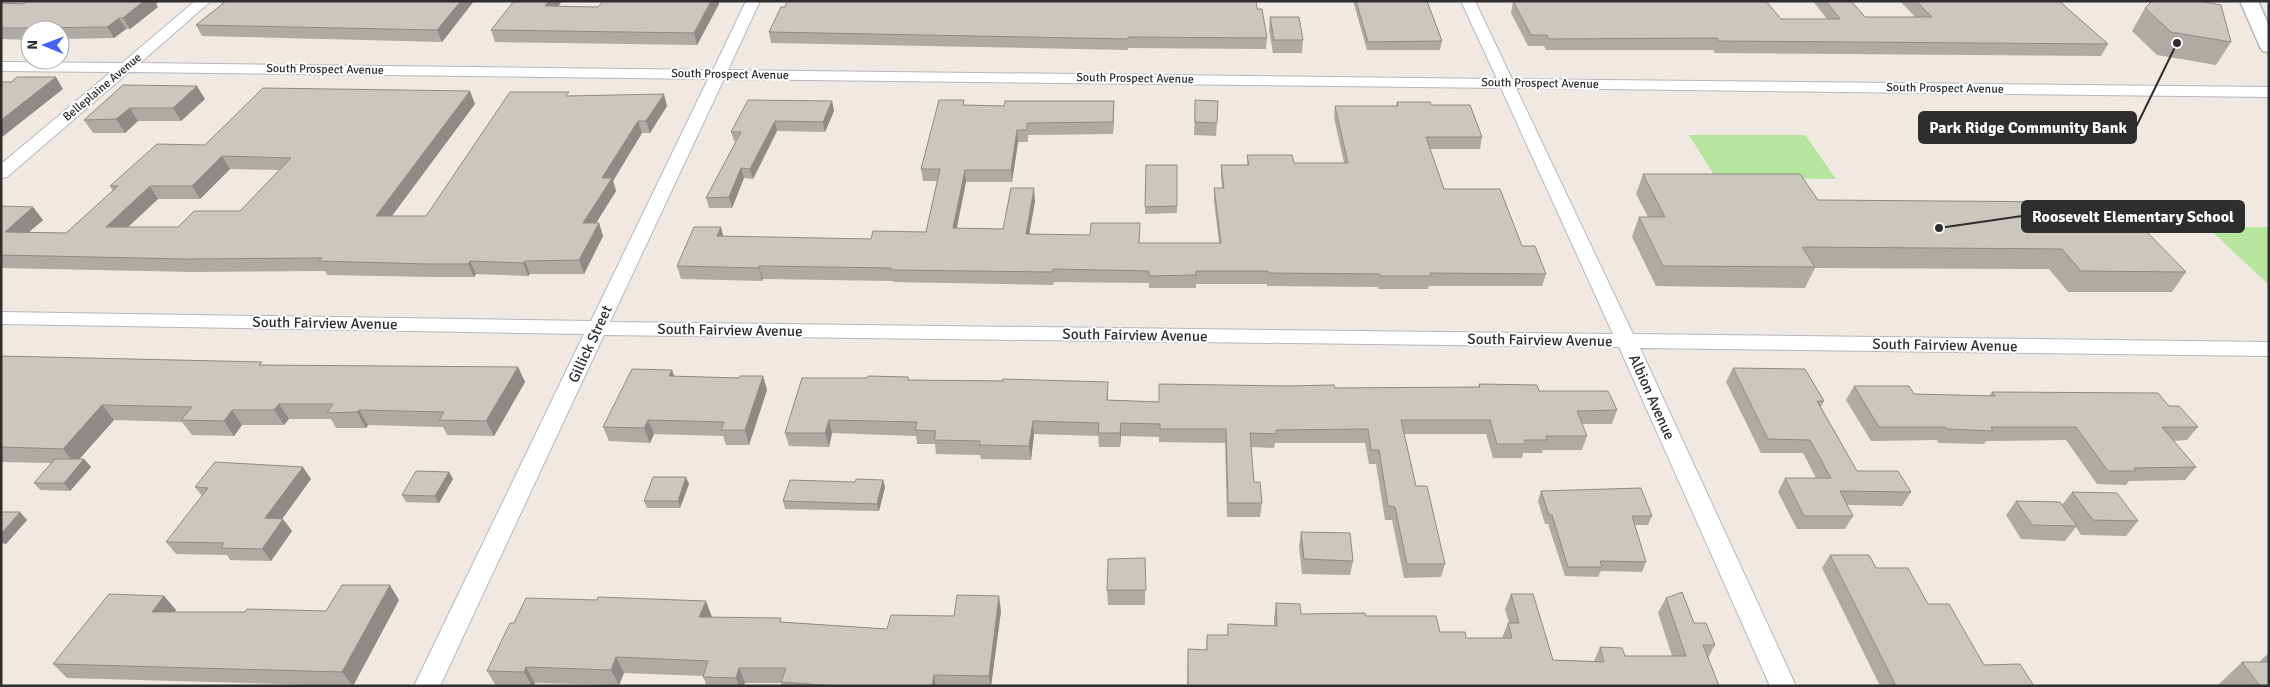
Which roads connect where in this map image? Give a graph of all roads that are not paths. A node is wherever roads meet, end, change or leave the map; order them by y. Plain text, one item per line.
1 (204, 1) edge
2 (753, 1) edge
3 (1468, 1) edge
4 (2249, 1) edge
5 (2269, 47) edge
6 (1, 66) edge
7 (125, 67) junction
8 (718, 74) junction
9 (1505, 82) junction
10 (2269, 92) edge
11 (1, 173) edge
12 (1, 318) edge
13 (598, 328) junction
14 (1627, 342) junction
15 (2269, 349) edge
16 (427, 686) edge
17 (1783, 686) edge

1 - 7 street, Belleplaine Avenue
2 - 8 street, Gillick Street
3 - 9 street, Albion Avenue
4 - 5 street
6 - 7 street, South Prospect Avenue
7 - 8 street, South Prospect Avenue
7 - 11 street, Belleplaine Avenue
8 - 9 street, South Prospect Avenue
8 - 13 street, Gillick Street
9 - 10 street, South Prospect Avenue
9 - 14 street, Albion Avenue
12 - 13 street, South Fairview Avenue
13 - 14 street, South Fairview Avenue
13 - 16 street, Gillick Street
14 - 15 street, South Fairview Avenue
14 - 17 street, Albion Avenue

